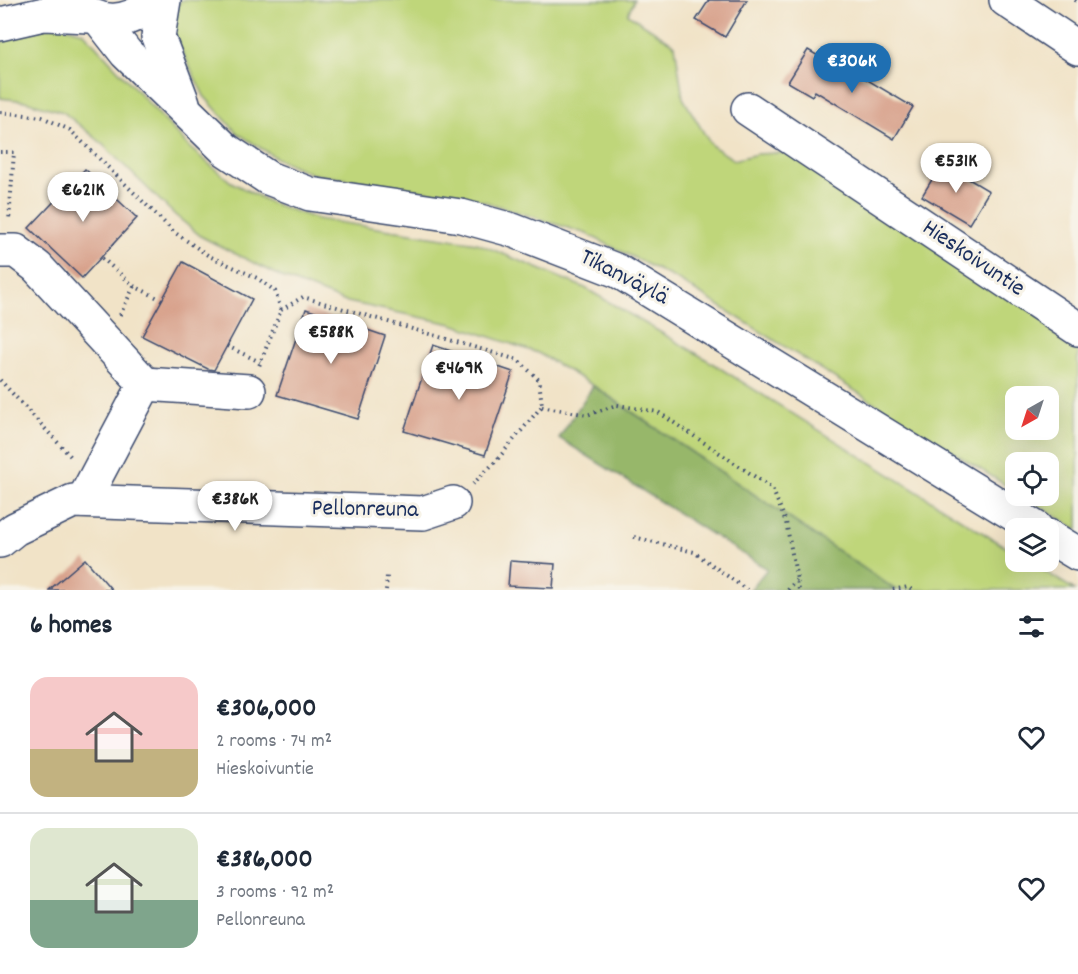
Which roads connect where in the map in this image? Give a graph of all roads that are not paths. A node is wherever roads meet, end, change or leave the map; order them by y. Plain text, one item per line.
1 (157, 0) edge
2 (164, 0) edge
3 (1006, 0) edge
4 (1043, 10) edge
5 (87, 12) edge
6 (0, 24) edge
7 (1078, 48) edge
8 (184, 108) junction
9 (748, 109) dead end
10 (3, 251) edge
11 (1078, 329) edge
12 (255, 377) road end
13 (145, 384) junction
14 (88, 492) junction
15 (453, 503) road end
16 (1020, 518) edge
17 (0, 541) edge
18 (1059, 543) edge
19 (1078, 554) edge

1 - 5 main road
2 - 8 main road, Tikanväylä
3 - 4 main road
4 - 7 main road
5 - 6 main road
5 - 8 main road, Tikanväylä
8 - 16 main road, Tikanväylä
9 - 11 main road, Hieskoivuntie
10 - 13 main road
12 - 13 main road
13 - 14 main road
14 - 15 main road, Pellonreuna
14 - 17 main road, Pellonreuna
18 - 19 main road

